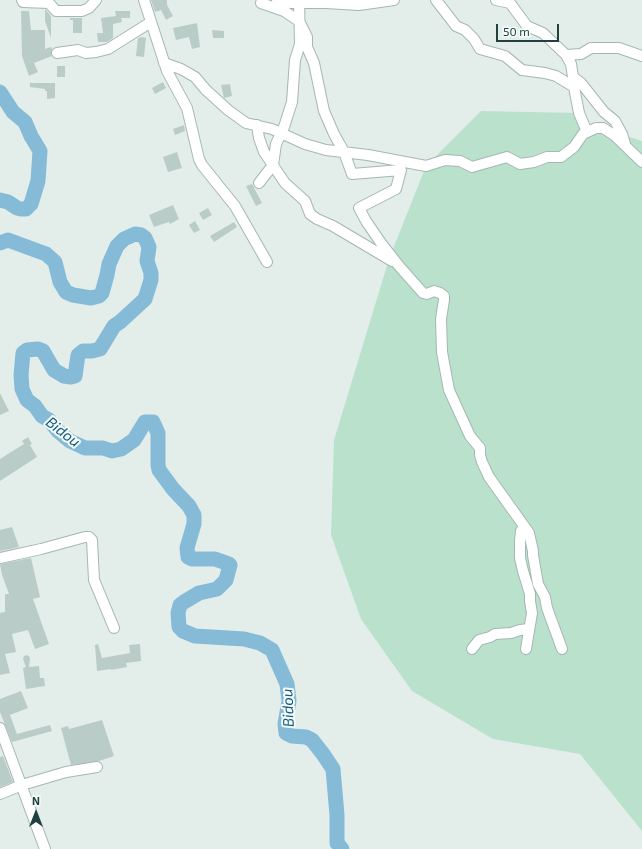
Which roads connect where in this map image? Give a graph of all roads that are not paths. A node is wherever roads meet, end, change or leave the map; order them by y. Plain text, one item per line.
1 (22, 0) edge
2 (96, 0) edge
3 (144, 0) edge
4 (262, 0) edge
5 (277, 0) edge
6 (394, 0) edge
7 (436, 0) edge
8 (496, 0) edge
9 (299, 2) edge
10 (299, 21) junction
11 (151, 22) junction
12 (57, 53) dead end
13 (566, 55) junction
14 (642, 56) edge
15 (164, 63) junction
16 (257, 125) junction
17 (587, 132) junction
18 (281, 134) junction
19 (625, 146) junction
20 (344, 152) junction
21 (642, 162) edge
22 (273, 165) junction
23 (259, 183) dead end
24 (267, 262) dead end
25 (399, 266) junction
26 (523, 528) junction
27 (0, 558) edge
28 (114, 628) dead end
29 (528, 629) junction
30 (472, 649) dead end
31 (526, 649) dead end
32 (562, 649) dead end
33 (0, 728) edge
34 (97, 767) dead end
35 (22, 786) junction
36 (0, 794) edge
37 (45, 849) edge

1 - 2 street
3 - 11 street
4 - 10 street
5 - 9 street
6 - 9 street
7 - 17 street
8 - 13 street
9 - 10 street
10 - 18 street
10 - 20 street
11 - 12 street
11 - 15 street
13 - 14 street
13 - 19 street
15 - 16 street
15 - 24 street
16 - 18 street
16 - 22 street
17 - 19 street
17 - 20 street
18 - 20 street
18 - 22 street
19 - 21 street
20 - 25 street
22 - 23 street
22 - 25 street
25 - 26 street
26 - 29 street
26 - 32 street
27 - 28 street
29 - 30 street
29 - 31 street
33 - 35 street
34 - 35 street
35 - 36 street
35 - 37 street

